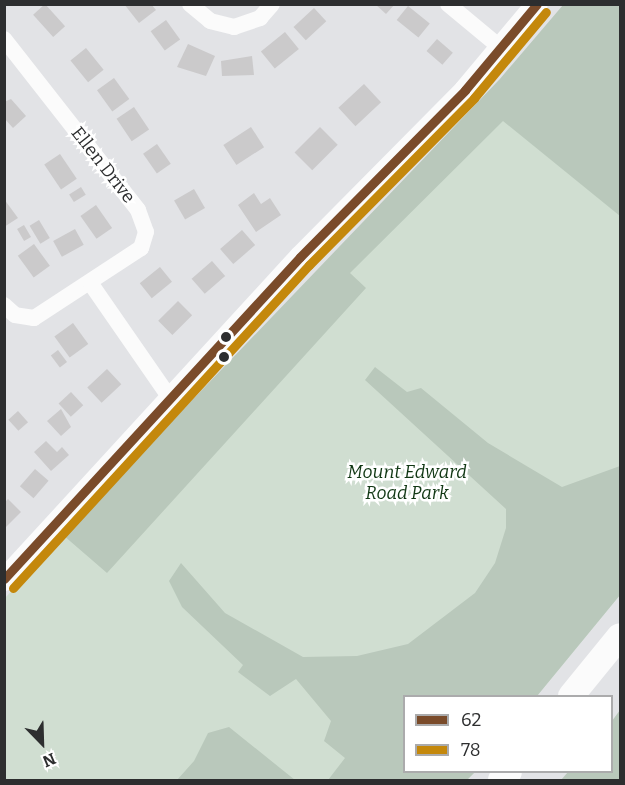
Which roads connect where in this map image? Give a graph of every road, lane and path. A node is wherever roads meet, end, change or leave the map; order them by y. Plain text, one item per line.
1 (189, 4) edge
2 (272, 4) edge
3 (448, 4) edge
4 (537, 4) edge
5 (4, 39) edge
6 (501, 48) junction
7 (91, 284) junction
8 (4, 305) edge
9 (170, 398) junction
10 (4, 580) edge
11 (621, 636) edge
12 (572, 695) edge

1 - 2 street
3 - 6 street
4 - 6 street
5 - 7 street, Ellen Drive
6 - 9 street
7 - 8 street, Ellen Drive
7 - 9 street
9 - 10 street
11 - 12 main road

